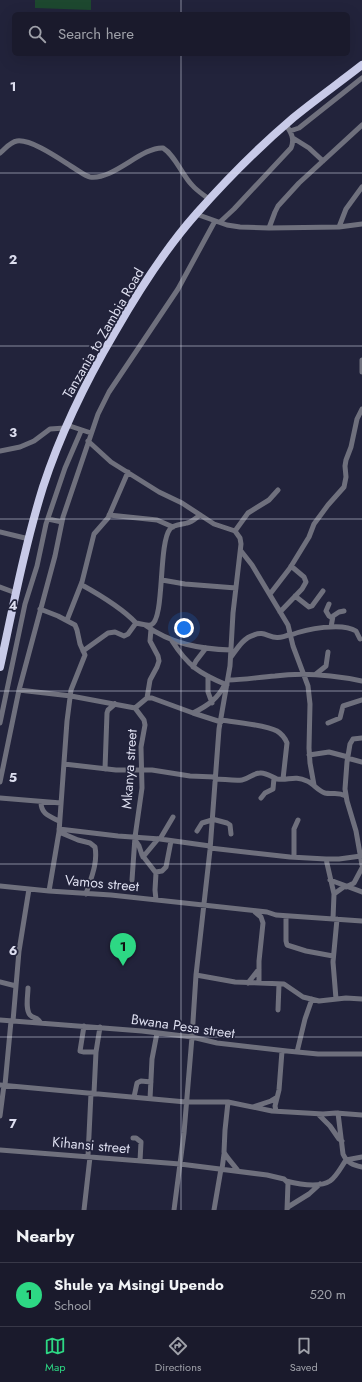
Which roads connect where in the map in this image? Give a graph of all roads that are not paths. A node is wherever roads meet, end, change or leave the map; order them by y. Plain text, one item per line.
1 (362, 65) edge
2 (362, 78) edge
3 (362, 126) edge
4 (288, 128) junction
5 (293, 138) junction
6 (0, 153) edge
7 (322, 161) junction
8 (362, 188) edge
9 (209, 199) junction
10 (196, 214) junction
11 (217, 222) junction
12 (362, 224) edge
13 (339, 227) junction
14 (269, 228) junction
15 (362, 360) edge
16 (362, 372) edge
17 (362, 409) edge
18 (66, 427) junction
19 (81, 430) junction
20 (91, 433) junction
21 (88, 441) junction
22 (0, 451) edge
23 (128, 472) junction
24 (278, 490) dead end
25 (109, 515) junction
26 (200, 515) junction
27 (48, 519) junction
28 (62, 522) junction
29 (173, 527) junction
30 (236, 531) junction
31 (0, 532) edge
32 (29, 539) junction
33 (241, 551) junction
34 (291, 566) junction
35 (162, 580) junction
36 (82, 585) junction
37 (0, 587) edge
38 (236, 588) junction
39 (323, 591) dead end
40 (16, 593) junction
41 (270, 594) junction
42 (296, 596) junction
43 (329, 604) dead end
44 (40, 609) junction
45 (344, 611) dead end
46 (280, 612) junction
47 (332, 618) junction
48 (67, 620) junction
49 (136, 623) junction
50 (145, 624) junction
51 (331, 627) junction
52 (151, 629) junction
53 (290, 634) junction
54 (360, 639) dead end
55 (172, 641) junction
56 (206, 648) junction
57 (231, 650) junction
58 (83, 651) junction
59 (328, 652) dead end
60 (230, 657) junction
61 (0, 667) edge
62 (194, 667) junction
63 (315, 674) junction
64 (304, 675) junction
65 (208, 676) junction
66 (362, 681) edge
67 (227, 683) junction
68 (19, 690) junction
69 (71, 696) junction
70 (147, 698) junction
71 (362, 700) edge
72 (212, 703) junction
73 (114, 704) junction
74 (135, 708) junction
75 (193, 713) junction
76 (221, 721) junction
77 (0, 723) edge
78 (328, 723) dead end
79 (362, 738) edge
80 (0, 751) edge
81 (6, 751) junction
82 (309, 755) junction
83 (348, 757) junction
84 (362, 762) edge
85 (64, 764) junction
86 (104, 768) junction
87 (141, 770) junction
88 (215, 778) junction
89 (274, 778) junction
90 (283, 779) junction
91 (345, 781) junction
92 (0, 782) edge
93 (314, 785) junction
94 (335, 792) junction
95 (346, 796) junction
96 (0, 798) edge
97 (261, 798) dead end
98 (41, 802) junction
99 (61, 803) junction
100 (174, 817) dead end
101 (59, 820) junction
102 (212, 820) junction
103 (298, 820) dead end
104 (59, 830) junction
105 (197, 831) dead end
106 (231, 834) dead end
107 (135, 838) junction
108 (159, 839) junction
109 (171, 841) junction
110 (210, 847) junction
111 (361, 856) junction
112 (143, 857) junction
113 (294, 858) junction
114 (326, 859) junction
115 (362, 867) edge
116 (156, 872) junction
117 (132, 880) dead end
118 (330, 880) junction
119 (0, 886) edge
120 (346, 886) junction
121 (29, 889) junction
122 (49, 891) junction
123 (362, 892) edge
124 (86, 894) junction
125 (334, 894) junction
126 (156, 900) junction
127 (203, 905) junction
128 (254, 912) junction
129 (286, 916) junction
130 (335, 919) junction
131 (362, 921) edge
132 (333, 956) junction
133 (259, 969) junction
134 (196, 975) junction
135 (0, 982) edge
136 (248, 983) junction
137 (259, 983) junction
138 (279, 984) junction
139 (16, 986) junction
140 (28, 988) dead end
141 (312, 999) junction
142 (336, 999) junction
143 (362, 999) edge
144 (278, 1010) dead end
145 (0, 1020) edge
146 (12, 1021) junction
147 (41, 1023) junction
148 (84, 1026) junction
149 (100, 1027) junction
150 (157, 1033) junction
151 (192, 1037) junction
152 (282, 1051) junction
153 (96, 1052) junction
154 (297, 1052) junction
155 (362, 1054) edge
156 (151, 1082) junction
157 (3, 1085) edge
158 (93, 1093) junction
159 (134, 1097) junction
160 (276, 1098) junction
161 (150, 1099) junction
162 (186, 1102) junction
163 (228, 1102) junction
164 (252, 1107) junction
165 (276, 1111) junction
166 (338, 1113) junction
167 (318, 1114) junction
168 (362, 1115) edge
169 (0, 1116) edge
170 (133, 1138) dead end
171 (342, 1141) junction
172 (0, 1150) edge
173 (224, 1153) junction
174 (89, 1156) junction
175 (362, 1157) edge
176 (346, 1160) junction
177 (140, 1161) junction
178 (180, 1164) junction
179 (362, 1167) edge
180 (221, 1169) junction
181 (238, 1171) junction
182 (286, 1181) junction
183 (321, 1184) junction
184 (288, 1208) edge
185 (84, 1210) edge
186 (174, 1210) edge
187 (214, 1210) edge

1 - 4 highway, Tanzania to Zambia Road
2 - 4 street
3 - 7 street
4 - 5 street
4 - 9 highway, Tanzania to Zambia Road
5 - 7 street
5 - 11 street
6 - 9 street
7 - 14 street
8 - 13 street
9 - 10 highway, Tanzania to Zambia Road
10 - 11 street
10 - 18 highway, Tanzania to Zambia Road
11 - 14 street
11 - 20 street
12 - 13 street
13 - 14 street
15 - 16 street
17 - 34 street
18 - 19 street
18 - 22 street
18 - 32 highway, Tanzania to Zambia Road
19 - 20 street
19 - 27 street
20 - 21 street
21 - 23 street
21 - 28 street
23 - 25 street
23 - 26 street
24 - 30 street
25 - 29 street
25 - 36 street
26 - 29 street
26 - 30 street
27 - 28 street
27 - 77 street
28 - 44 street
29 - 35 street
30 - 33 street
31 - 32 street
32 - 40 highway, Tanzania to Zambia Road
33 - 38 street
33 - 41 street
34 - 41 street
34 - 42 street
35 - 38 street
35 - 50 street
36 - 48 street
36 - 49 street
37 - 40 street
38 - 57 street
39 - 42 street
40 - 61 highway, Tanzania to Zambia Road
41 - 46 street
42 - 46 street
43 - 47 street
44 - 48 street
44 - 68 street
45 - 47 street
46 - 53 street
47 - 51 street
48 - 58 street
49 - 50 street
49 - 58 street
50 - 52 street
51 - 53 street
51 - 54 street
52 - 55 street
52 - 70 street
53 - 60 street
53 - 64 street
55 - 56 street
55 - 62 street
56 - 57 street
56 - 62 street
57 - 60 street
58 - 69 street
59 - 63 street
60 - 67 street
62 - 65 street
63 - 64 street
63 - 66 street
64 - 67 street
64 - 82 street
65 - 67 street
65 - 72 street
67 - 72 street
67 - 76 street
68 - 69 street
68 - 81 street
69 - 73 street
69 - 85 street
70 - 74 street
70 - 75 street
71 - 78 street
72 - 75 street
73 - 74 street
73 - 86 street
74 - 87 street, Mkanya street
75 - 76 street
76 - 88 street
76 - 90 street
79 - 83 street
80 - 81 street
81 - 92 street
82 - 83 street
82 - 93 street
83 - 84 street
83 - 91 street
85 - 86 street
85 - 99 street
86 - 87 street
87 - 88 street
87 - 107 street, Mkanya street
88 - 89 street
88 - 102 street
89 - 90 street
89 - 97 street
90 - 93 street
91 - 94 street
91 - 95 street
93 - 94 street
94 - 95 street
95 - 111 street
96 - 98 street
98 - 99 street
98 - 101 street
99 - 101 street
100 - 108 street
101 - 104 street
102 - 105 street
102 - 106 street
102 - 110 street
103 - 113 street
104 - 107 street
104 - 122 street
104 - 124 street
107 - 108 street
107 - 112 street
107 - 117 street, Mkanya street
108 - 109 street
108 - 112 street
109 - 110 street
109 - 116 street
110 - 113 street
110 - 127 street
111 - 114 street
111 - 115 street
112 - 116 street
113 - 114 street
114 - 118 street
115 - 120 street
116 - 126 street
118 - 120 street
118 - 125 street
119 - 121 street, Vamos street
120 - 123 street
120 - 125 street
121 - 122 street, Vamos street
121 - 139 street
122 - 124 street, Vamos street
124 - 126 street, Vamos street
125 - 130 street
126 - 127 street, Vamos street
127 - 128 street, Vamos street
127 - 134 street
128 - 129 street, Vamos street
128 - 133 street
129 - 130 street, Vamos street
129 - 132 street
130 - 131 street, Vamos street
130 - 132 street
132 - 142 street
133 - 136 street
133 - 137 street
134 - 136 street
134 - 151 street
135 - 139 street
136 - 137 street
137 - 138 street
138 - 141 street
138 - 144 street
139 - 146 street
140 - 147 street
141 - 142 street
141 - 154 street
142 - 143 street
145 - 146 street, Bwana Pesa street
146 - 147 street, Bwana Pesa street
146 - 157 street
147 - 148 street, Bwana Pesa street
148 - 149 street, Bwana Pesa street
148 - 153 street
149 - 150 street, Bwana Pesa street
149 - 153 street
150 - 151 street, Bwana Pesa street
150 - 156 street
151 - 152 street, Bwana Pesa street
151 - 162 street
152 - 154 street, Bwana Pesa street
152 - 160 street
153 - 158 street
154 - 155 street, Bwana Pesa street
156 - 159 street
156 - 161 street
157 - 158 street
157 - 169 street
158 - 159 street
158 - 174 street
159 - 161 street
160 - 164 street
160 - 165 street
161 - 162 street
162 - 163 street
162 - 178 street
163 - 164 street
163 - 173 street
164 - 165 street
165 - 167 street
166 - 167 street
166 - 168 street
166 - 171 street
167 - 171 street
170 - 177 street
171 - 176 street
172 - 174 street, Kihansi street
173 - 180 street
173 - 181 street
174 - 177 street, Kihansi street
174 - 185 street
175 - 176 street
176 - 179 street
176 - 183 street
177 - 178 street, Kihansi street
178 - 180 street, Kihansi street
178 - 186 street
180 - 181 street, Kihansi street
180 - 187 street
181 - 182 street, Kihansi street
182 - 183 street, Kihansi street
182 - 184 street
183 - 184 street

